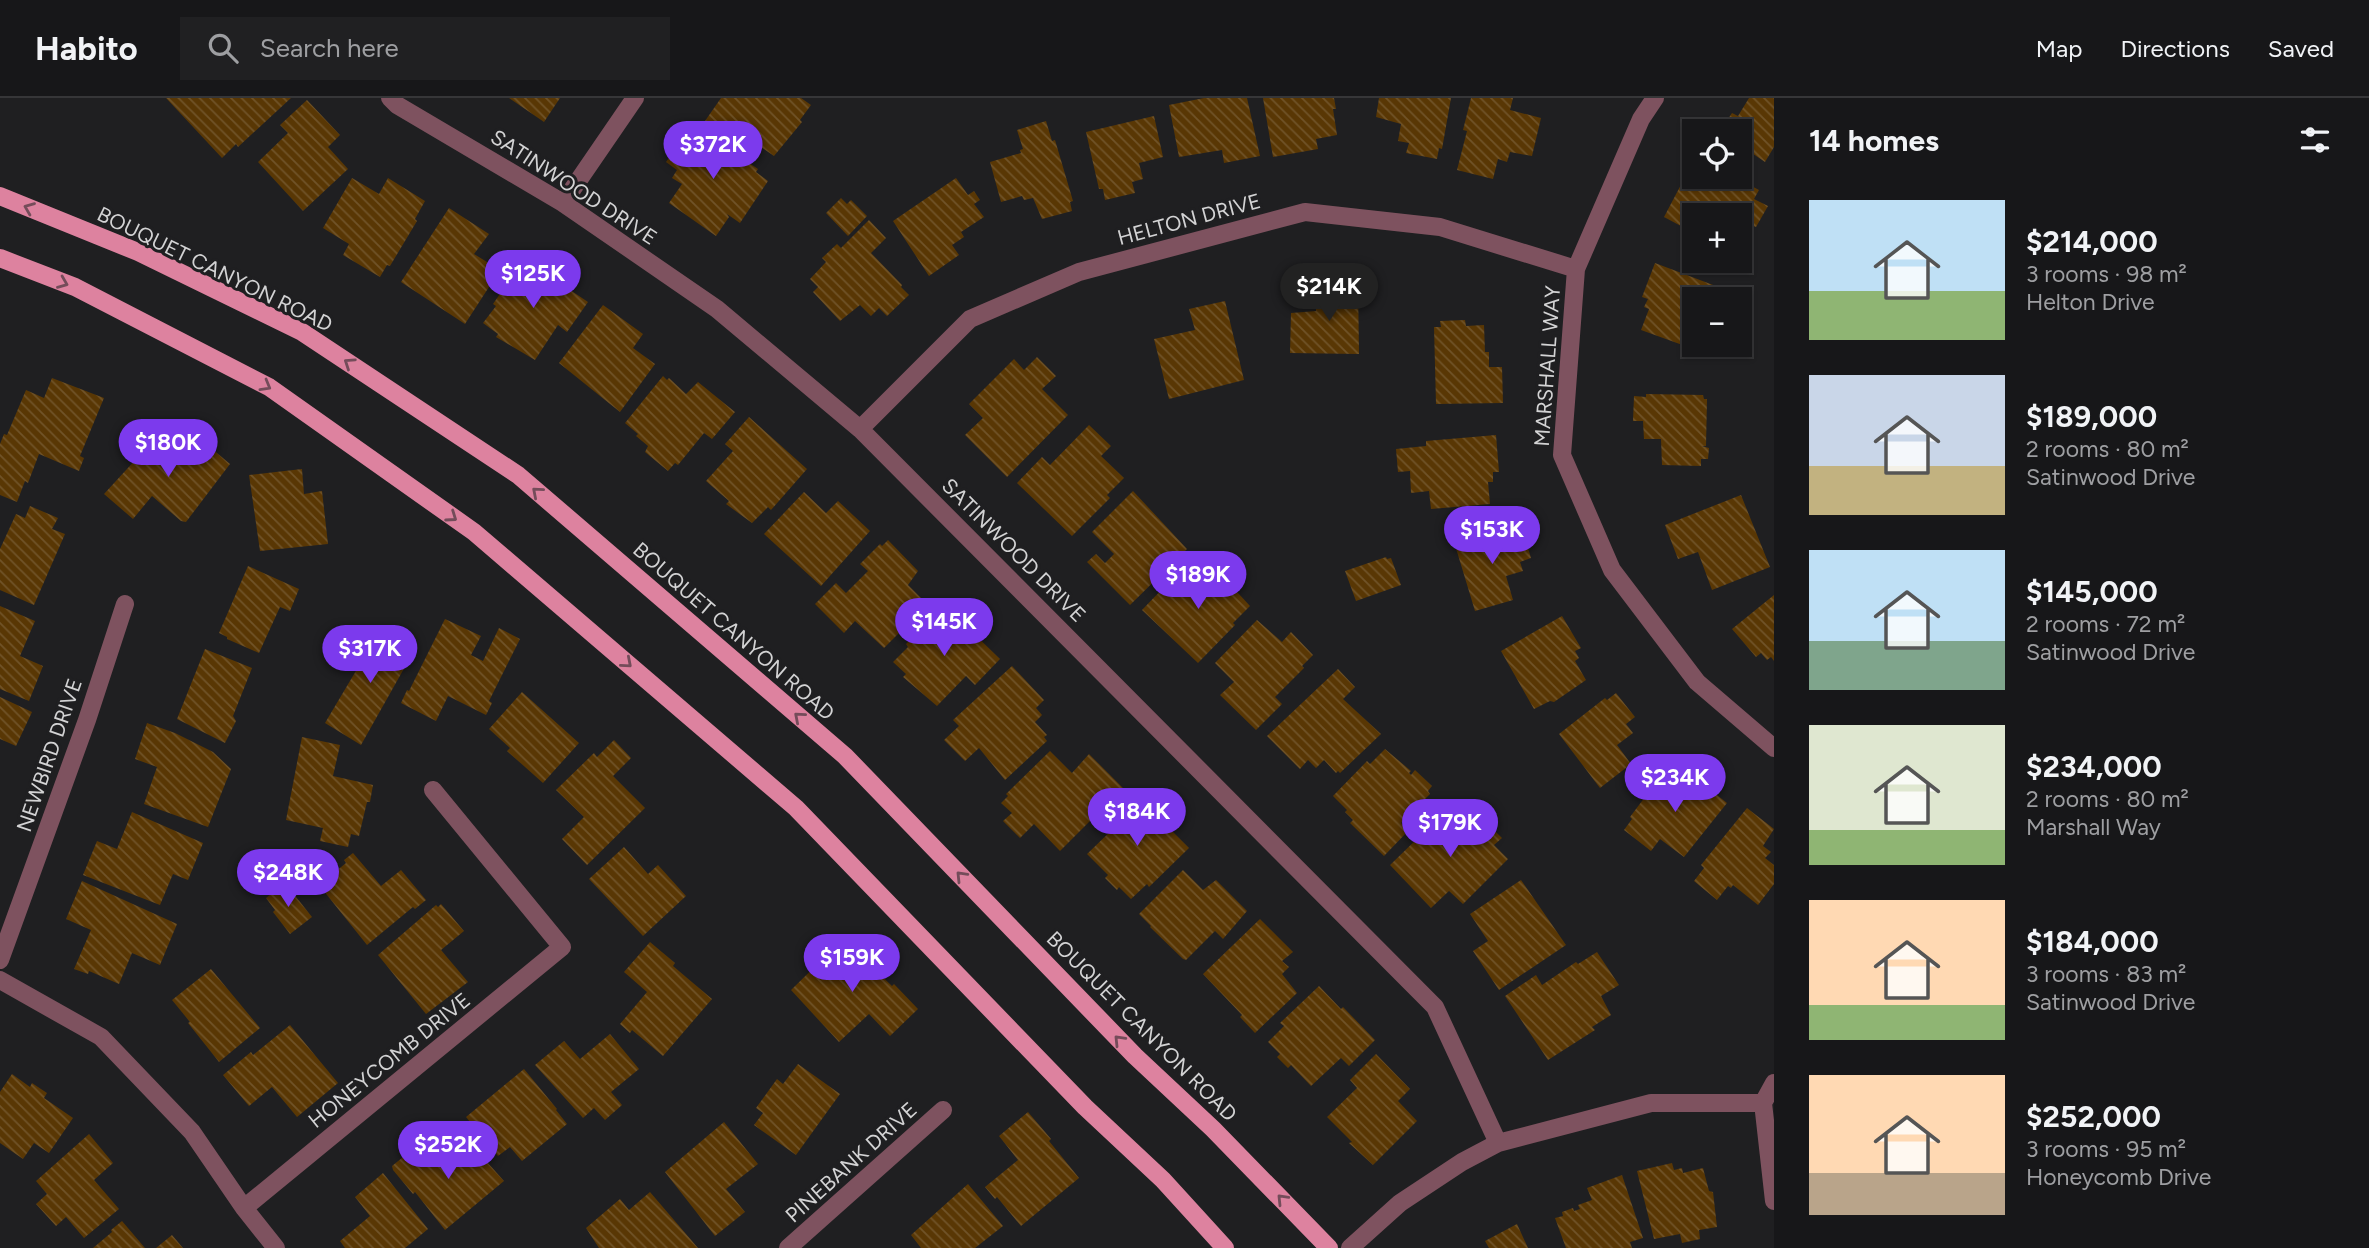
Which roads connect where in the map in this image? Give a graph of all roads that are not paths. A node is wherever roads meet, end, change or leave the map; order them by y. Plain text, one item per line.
1 (390, 98) edge
2 (635, 98) edge
3 (1655, 98) edge
4 (0, 196) edge
5 (563, 203) junction
6 (0, 258) edge
7 (1576, 269) junction
8 (860, 429) junction
9 (125, 604) dead end
10 (1774, 748) edge
11 (433, 790) dead end
12 (0, 960) edge
13 (0, 980) edge
14 (1774, 1083) edge
15 (1763, 1103) junction
16 (943, 1110) dead end
17 (1498, 1143) junction
18 (1774, 1201) edge
19 (244, 1208) junction
20 (276, 1248) edge
21 (788, 1248) edge
22 (1224, 1248) edge
23 (1329, 1248) edge
24 (1350, 1248) edge

1 - 5 street, SATINWOOD DRIVE
2 - 5 street
3 - 7 street, MARSHALL WAY
23 -> 4 main road, BOUQUET CANYON ROAD
5 - 8 street, SATINWOOD DRIVE
6 -> 22 main road
7 - 8 street, HELTON DRIVE
7 - 10 street, MARSHALL WAY
8 - 17 street, SATINWOOD DRIVE
9 - 12 street, NEWBIRD DRIVE
11 - 19 street, HONEYCOMB DRIVE
13 - 19 street
14 - 15 street
15 - 17 street
15 - 18 street
16 - 21 street, PINEBANK DRIVE
17 - 24 street
19 - 20 street

